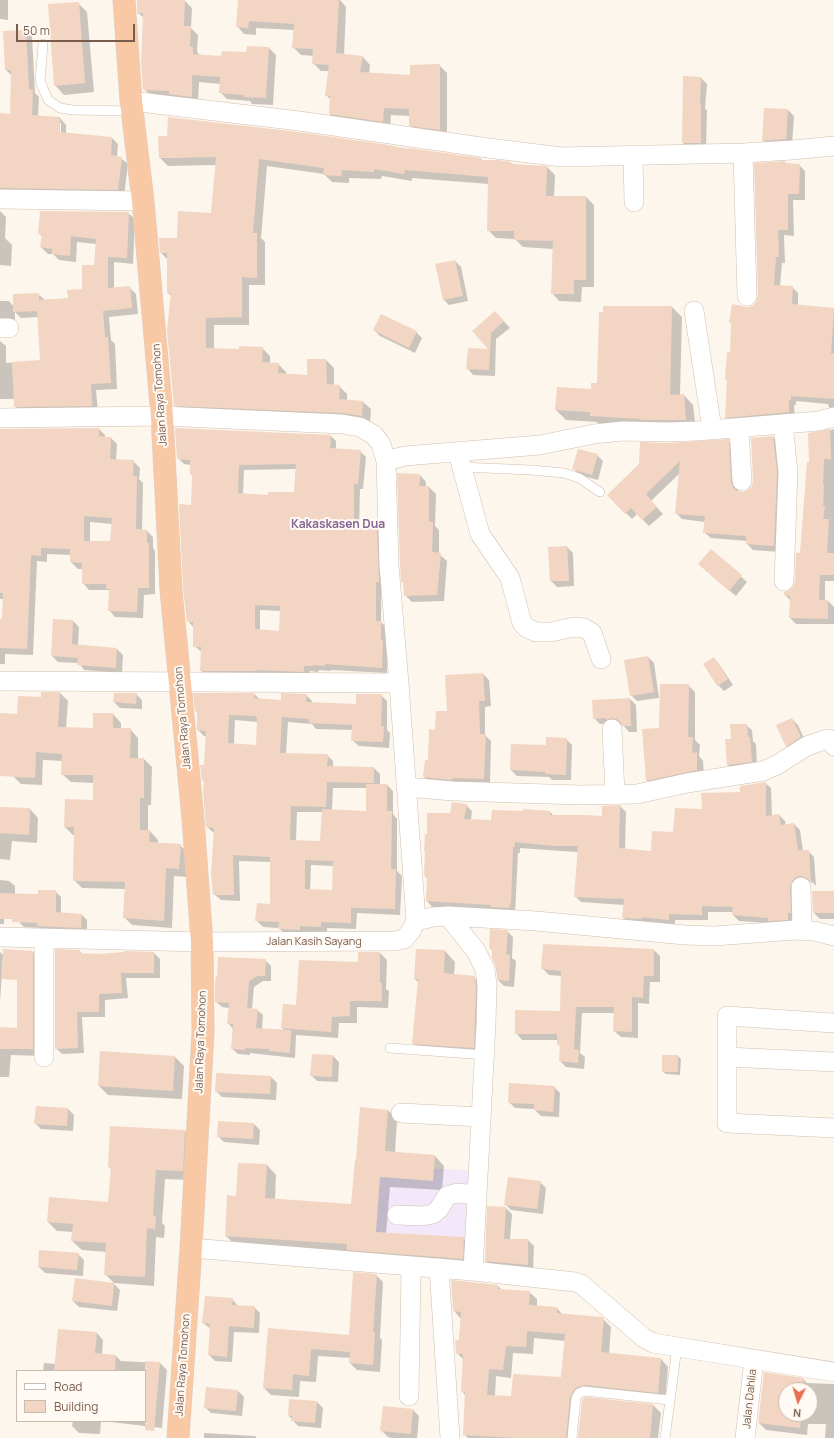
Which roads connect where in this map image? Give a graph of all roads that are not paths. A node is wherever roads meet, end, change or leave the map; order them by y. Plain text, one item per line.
1 (124, 0) edge
2 (43, 44) dead end
3 (132, 106) junction
4 (834, 146) edge
5 (743, 153) junction
6 (633, 155) junction
7 (0, 199) edge
8 (143, 201) junction
9 (634, 202) dead end
10 (747, 296) dead end
11 (694, 311) dead end
12 (162, 416) junction
13 (834, 417) edge
14 (0, 418) edge
15 (783, 424) junction
16 (739, 428) junction
17 (712, 430) junction
18 (459, 460) junction
19 (386, 461) junction
20 (742, 481) dead end
21 (600, 492) dead end
22 (784, 581) dead end
23 (602, 659) dead end
24 (0, 681) edge
25 (399, 682) junction
26 (180, 683) junction
27 (612, 729) dead end
28 (834, 746) edge
29 (406, 786) junction
30 (615, 794) junction
31 (801, 887) dead end
32 (448, 916) junction
33 (416, 921) junction
34 (802, 930) junction
35 (834, 936) edge
36 (0, 937) edge
37 (44, 938) junction
38 (202, 942) junction
39 (834, 1023) edge
40 (390, 1048) dead end
41 (484, 1055) junction
42 (44, 1057) dead end
43 (727, 1057) junction
44 (834, 1062) edge
45 (401, 1113) dead end
46 (481, 1117) junction
47 (834, 1128) edge
48 (477, 1195) junction
49 (397, 1215) dead end
50 (191, 1248) junction
51 (411, 1266) junction
52 (438, 1268) junction
53 (473, 1271) junction
54 (676, 1347) junction
55 (754, 1360) junction
56 (834, 1372) edge
57 (409, 1396) dead end
58 (670, 1400) junction
59 (178, 1438) edge
60 (450, 1438) edge
61 (572, 1438) edge
62 (665, 1438) edge
63 (745, 1438) edge

1 - 3 highway, Jalan Raya Tomohon
2 - 3 lane
3 - 6 street
3 - 8 highway, Jalan Raya Tomohon
4 - 5 street
5 - 6 street
5 - 10 street
6 - 9 street
7 - 8 street
8 - 12 highway, Jalan Raya Tomohon
11 - 17 street
12 - 14 street
12 - 19 street
12 - 26 highway, Jalan Raya Tomohon
13 - 15 street
15 - 16 street
15 - 22 street
16 - 17 street
16 - 20 street
17 - 18 street
18 - 19 street
18 - 21 lane
18 - 23 street
19 - 25 street
24 - 26 street
25 - 26 street
25 - 29 street
26 - 38 highway, Jalan Raya Tomohon
27 - 30 street
28 - 30 street
29 - 30 street
29 - 33 street
31 - 34 street
32 - 33 street
32 - 34 street
32 - 41 street
33 - 38 street, Jalan Kasih Sayang
34 - 35 street
36 - 37 street, Jalan Kasih Sayang
37 - 38 street, Jalan Kasih Sayang
37 - 42 street
38 - 50 highway, Jalan Raya Tomohon
39 - 43 street
40 - 41 lane
41 - 46 street
43 - 44 street
43 - 47 street
45 - 46 street
46 - 48 street
48 - 49 street
48 - 53 street
50 - 51 street
50 - 59 highway, Jalan Raya Tomohon
51 - 52 street
51 - 57 street
52 - 53 street
52 - 60 street
53 - 54 street
54 - 55 street
54 - 58 lane
55 - 56 street
55 - 63 street, Jalan Dahlia
58 - 61 lane
58 - 62 lane

